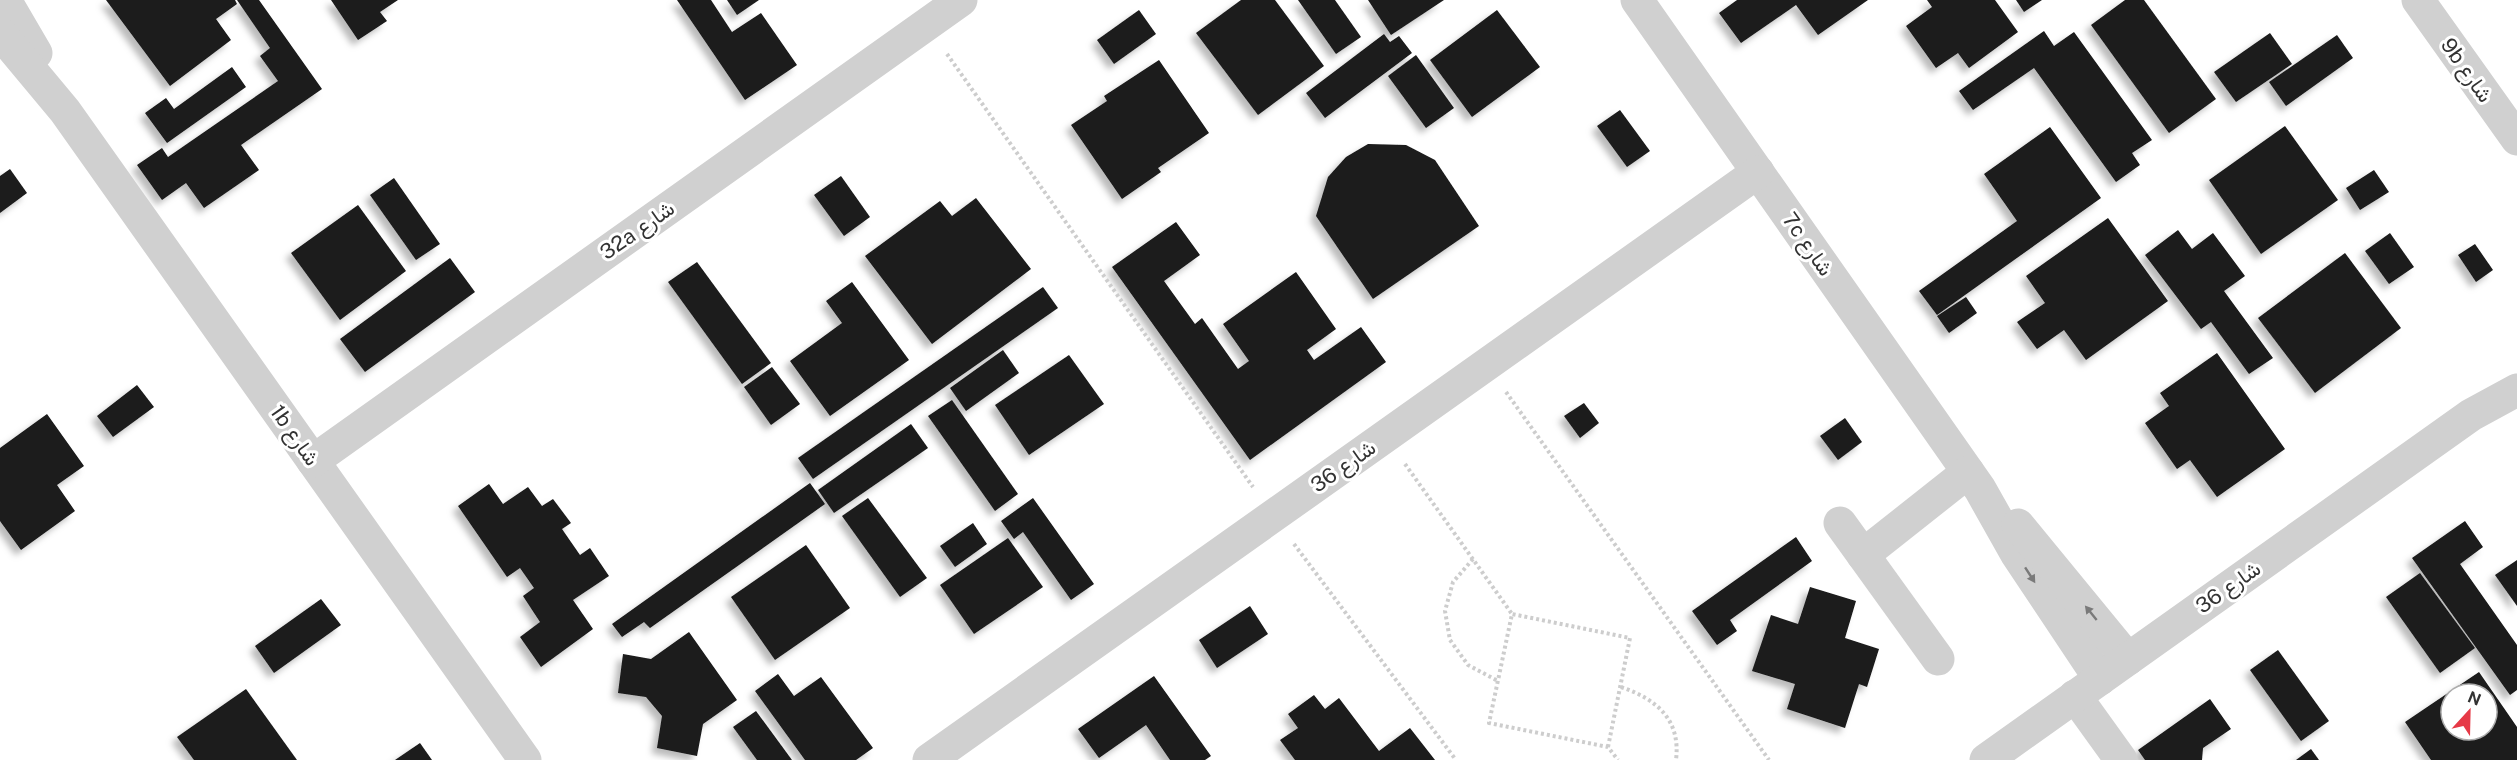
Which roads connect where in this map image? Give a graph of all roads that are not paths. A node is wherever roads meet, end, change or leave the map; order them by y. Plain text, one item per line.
1 (5, 0) edge
2 (961, 0) edge
3 (1637, 0) edge
4 (2418, 0) edge
5 (0, 33) edge
6 (65, 111) junction
7 (2517, 139) edge
8 (1758, 172) junction
9 (2517, 368) edge
10 (2517, 390) edge
11 (2471, 415) junction
12 (313, 461) junction
13 (1974, 480) junction
14 (1840, 523) dead end
15 (1863, 555) junction
16 (1938, 659) dead end
17 (2128, 659) junction
18 (2087, 688) junction
19 (525, 760) edge
20 (929, 760) edge
21 (1986, 760) edge
22 (2121, 760) edge

1 - 6 street, 1b شارع
2 - 12 street, 32a شارع
3 - 8 street, 7c شارع
4 - 7 street, 9b شارع
5 - 6 street, 1b شارع
6 - 12 street, 1b شارع
8 - 13 street, 7c شارع
8 - 20 street, شارع 36
9 - 11 street, شارع 36
10 - 11 street, شارع 36
11 - 17 street, شارع 36
12 - 19 street, 1b شارع
13 - 15 street
17 -> 13 street, 7c شارع
13 -> 18 street, 7c شارع
14 - 15 street
15 - 16 street
17 - 18 street, شارع 36
18 - 21 street, شارع 36
18 - 22 street, 7c شارع

